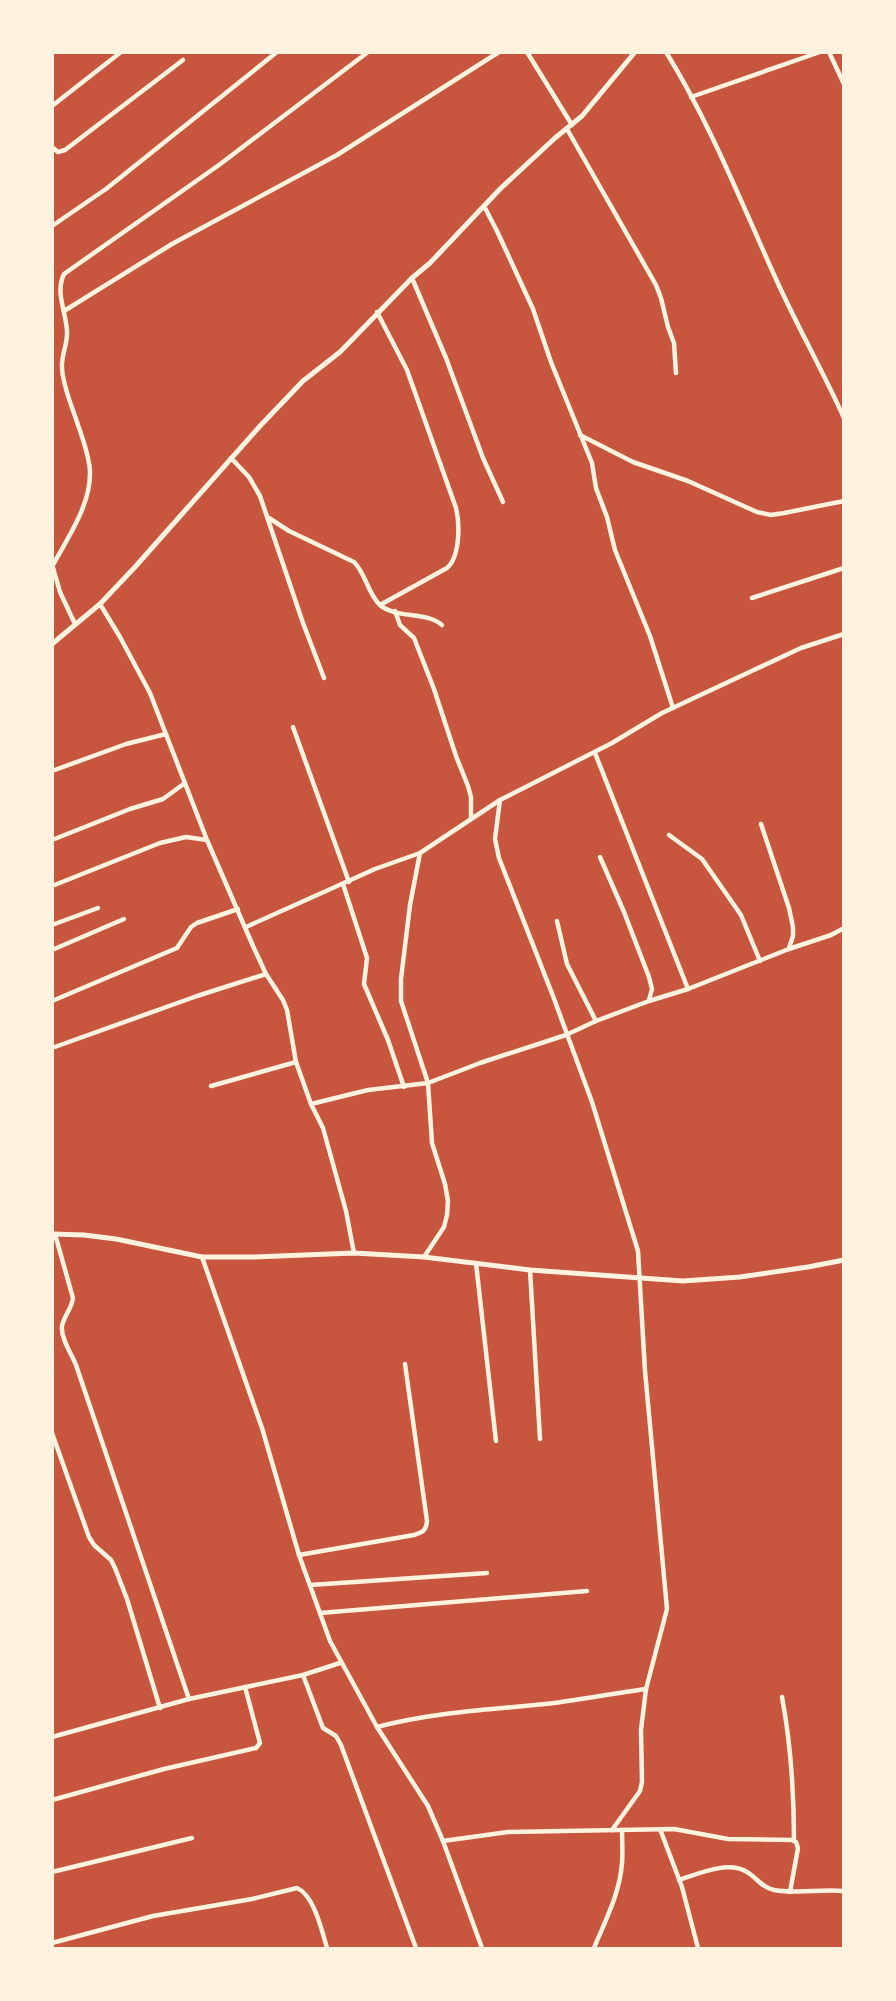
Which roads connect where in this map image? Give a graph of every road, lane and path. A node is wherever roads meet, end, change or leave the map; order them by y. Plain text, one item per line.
1 (121, 52) edge
2 (277, 52) edge
3 (368, 52) edge
4 (499, 52) edge
5 (527, 52) edge
6 (635, 52) edge
7 (666, 52) edge
8 (820, 52) edge
9 (829, 52) edge
10 (183, 60) dead end
11 (844, 84) edge
12 (691, 97) junction
13 (52, 106) edge
14 (569, 127) junction
15 (52, 147) edge
16 (484, 206) junction
17 (52, 226) edge
18 (412, 278) junction
19 (64, 311) junction
20 (377, 312) junction
21 (676, 373) dead end
22 (844, 418) edge
23 (580, 435) junction
24 (231, 458) junction
25 (844, 501) edge
26 (503, 502) dead end
27 (268, 517) junction
28 (53, 565) edge
29 (844, 568) edge
30 (752, 598) dead end
31 (100, 604) junction
32 (380, 605) junction
33 (395, 611) junction
34 (75, 624) junction
35 (442, 625) dead end
36 (844, 634) edge
37 (52, 645) edge
38 (324, 678) dead end
39 (673, 708) junction
40 (293, 727) dead end
41 (166, 734) junction
42 (594, 752) junction
43 (52, 771) edge
44 (185, 783) junction
45 (500, 800) junction
46 (471, 819) junction
47 (761, 824) dead end
48 (669, 835) dead end
49 (52, 840) edge
50 (207, 840) junction
51 (420, 853) junction
52 (600, 857) dead end
53 (349, 882) junction
54 (343, 884) junction
55 (52, 886) edge
56 (98, 908) dead end
57 (238, 909) junction
58 (124, 919) dead end
59 (557, 921) dead end
60 (52, 925) edge
61 (246, 926) junction
62 (844, 928) edge
63 (789, 949) junction
64 (52, 950) edge
65 (760, 961) junction
66 (266, 974) junction
67 (688, 989) junction
68 (52, 1000) edge
69 (649, 1001) junction
70 (596, 1021) junction
71 (566, 1035) junction
72 (52, 1048) edge
73 (296, 1062) junction
74 (428, 1083) junction
75 (211, 1086) dead end
76 (404, 1087) junction
77 (311, 1104) junction
78 (54, 1234) edge
79 (354, 1253) junction
80 (202, 1256) junction
81 (424, 1257) junction
82 (844, 1259) edge
83 (476, 1263) junction
84 (530, 1270) junction
85 (640, 1278) junction
86 (405, 1364) dead end
87 (52, 1433) edge
88 (540, 1439) dead end
89 (496, 1441) dead end
90 (299, 1555) junction
91 (487, 1573) dead end
92 (310, 1585) junction
93 (587, 1591) dead end
94 (320, 1613) junction
95 (340, 1663) junction
96 (303, 1675) junction
97 (244, 1687) junction
98 (646, 1689) junction
99 (782, 1698) dead end
100 (189, 1699) junction
101 (160, 1708) junction
102 (377, 1727) junction
103 (52, 1737) edge
104 (52, 1800) edge
105 (660, 1829) junction
106 (612, 1830) junction
107 (622, 1830) junction
108 (192, 1838) dead end
109 (443, 1841) junction
110 (794, 1841) junction
111 (52, 1872) edge
112 (679, 1880) junction
113 (844, 1891) edge
114 (790, 1892) junction
115 (52, 1943) edge
116 (327, 1948) edge
117 (416, 1948) edge
118 (482, 1948) edge
119 (594, 1948) edge
120 (698, 1948) edge

1 - 13 street
2 - 17 street
3 - 19 street
4 - 19 street
5 - 14 street
6 - 14 street
7 - 12 street
8 - 12 street
9 - 11 street
10 - 15 street
12 - 22 street
14 - 16 street
14 - 21 street
16 - 18 street
16 - 23 street
18 - 20 street
18 - 26 street
19 - 28 street
20 - 24 street
20 - 32 street
23 - 25 street
23 - 39 street
24 - 27 street
24 - 31 street
27 - 32 street
27 - 38 street
28 - 34 street
29 - 30 street
31 - 34 street
31 - 41 street
32 - 33 street
33 - 35 street
33 - 46 street
34 - 37 street
36 - 39 street
39 - 42 street
40 - 53 street
41 - 43 street
41 - 44 street
42 - 45 street
42 - 67 street
44 - 49 street
44 - 50 street
45 - 46 street
45 - 71 street
46 - 51 street
47 - 63 street
48 - 65 street
50 - 55 street
50 - 57 street
51 - 53 street
51 - 74 street
52 - 69 street
53 - 54 street
54 - 61 street
54 - 76 street
56 - 60 street
57 - 61 street
57 - 68 street
58 - 64 street
59 - 70 street
61 - 66 street
62 - 63 street
63 - 65 street
65 - 67 street
66 - 72 street
66 - 73 street
67 - 69 street
69 - 70 street
70 - 71 street
71 - 74 street
71 - 85 street
73 - 75 street
73 - 77 street
74 - 76 street
74 - 81 street
76 - 77 street
77 - 79 street
78 - 80 street
78 - 100 street
79 - 80 street
79 - 81 street
80 - 90 street
81 - 83 street
82 - 85 street
83 - 84 street
83 - 89 street
84 - 85 street
84 - 88 street
85 - 98 street
86 - 90 street
87 - 101 street
90 - 92 street
91 - 92 street
92 - 94 street
93 - 94 street
94 - 95 street
95 - 96 street
95 - 102 street
96 - 97 street
96 - 117 street
97 - 100 street
97 - 104 street
98 - 102 street
98 - 106 street
99 - 110 street
100 - 101 street
101 - 103 street
102 - 109 street
105 - 107 street
105 - 110 street
105 - 112 street
106 - 107 street
106 - 109 street
107 - 119 street
108 - 111 street
109 - 118 street
110 - 114 street
112 - 114 street
112 - 120 street
113 - 114 street
115 - 116 street

